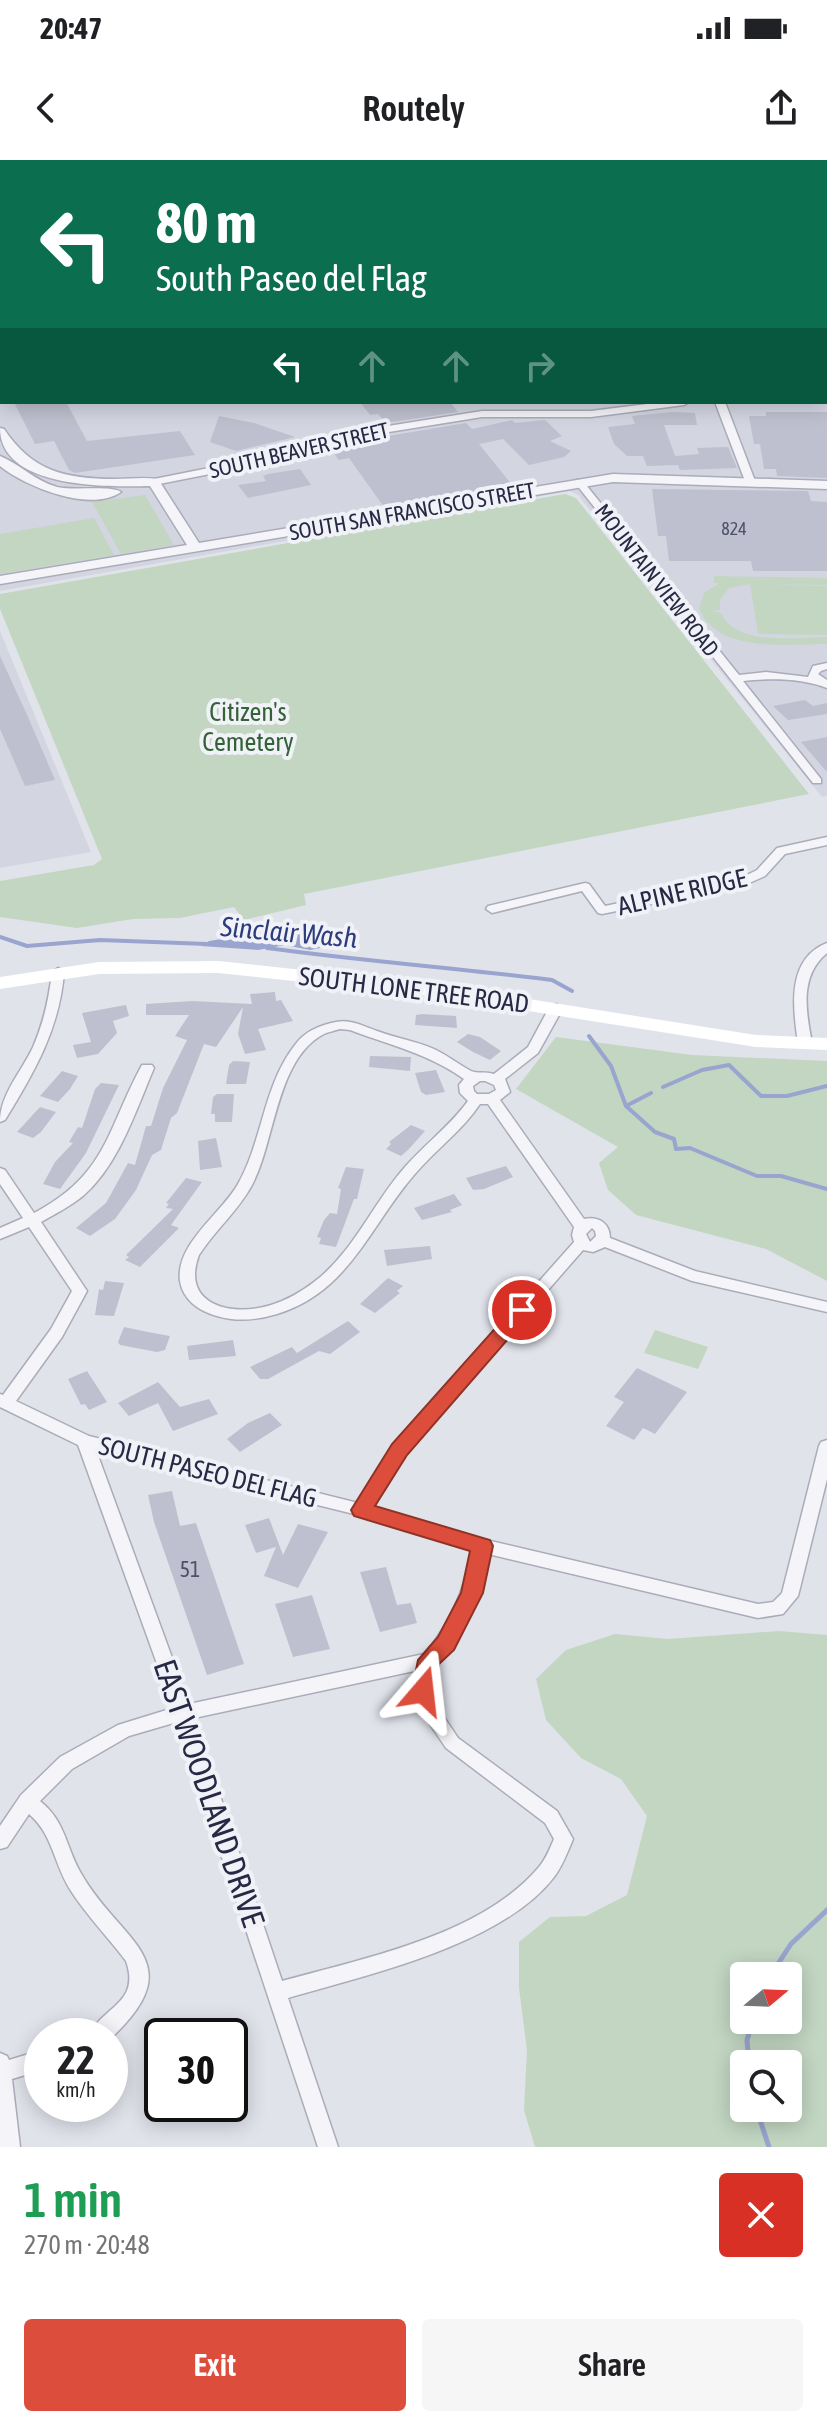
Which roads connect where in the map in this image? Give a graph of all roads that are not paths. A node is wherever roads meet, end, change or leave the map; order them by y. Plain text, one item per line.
1 (668, 404) edge
2 (721, 404) edge
3 (0, 432) edge
4 (0, 460) edge
5 (750, 481) junction
6 (154, 482) junction
7 (579, 482) junction
8 (827, 485) edge
9 (196, 549) junction
10 (0, 580) edge
11 (721, 661) junction
12 (827, 666) edge
13 (766, 675) junction
14 (735, 679) junction
15 (819, 679) edge
16 (817, 781) dead end
17 (827, 841) edge
18 (492, 909) dead end
19 (827, 947) edge
20 (58, 972) junction
21 (0, 983) edge
22 (556, 1008) junction
23 (805, 1043) junction
24 (827, 1044) edge
25 (147, 1068) dead end
26 (473, 1079) junction
27 (496, 1079) junction
28 (19, 1087) junction
29 (0, 1089) edge
30 (492, 1099) junction
31 (475, 1100) junction
32 (0, 1117) edge
33 (0, 1173) edge
34 (34, 1219) junction
35 (0, 1234) edge
36 (582, 1234) junction
37 (827, 1307) edge
38 (3, 1401) edge
39 (85, 1441) junction
40 (827, 1446) edge
41 (362, 1510) junction
42 (482, 1546) junction
43 (429, 1660) junction
44 (183, 1713) junction
45 (27, 1801) junction
46 (0, 1841) edge
47 (277, 1992) junction
48 (121, 2018) edge
49 (24, 2064) edge
50 (1, 2068) edge
51 (10, 2147) edge
52 (328, 2147) edge

1 - 6 street, SOUTH BEAVER STREET
2 - 5 street
3 - 6 street
4 - 6 street
5 - 7 street, SOUTH SAN FRANCISCO STREET
5 - 8 street, SOUTH SAN FRANCISCO STREET
6 - 9 street
7 - 9 street, SOUTH SAN FRANCISCO STREET
7 - 11 street, MOUNTAIN VIEW ROAD
9 - 10 street, SOUTH SAN FRANCISCO STREET
11 - 13 street
11 - 14 street, MOUNTAIN VIEW ROAD
12 - 15 street, MOUNTAIN VIEW ROAD
13 - 14 street, MOUNTAIN VIEW ROAD
13 - 15 street, MOUNTAIN VIEW ROAD
14 - 16 street, MOUNTAIN VIEW ROAD
17 - 18 street, ALPINE RIDGE
19 - 23 street
20 - 21 main road, SOUTH LONE TREE ROAD
20 - 22 main road, SOUTH LONE TREE ROAD
20 - 28 street
22 - 23 main road, SOUTH LONE TREE ROAD
22 - 27 street
23 - 24 main road, SOUTH LONE TREE ROAD
25 - 34 street
26 - 27 street
26 - 31 street
26 - 31 street
27 - 30 street
28 - 29 street
28 - 32 street
30 - 31 street
30 - 36 street
33 - 34 street
34 - 35 street
34 - 38 street
36 - 37 street
36 - 41 street
38 - 39 street, SOUTH PASEO DEL FLAG
39 - 41 street, SOUTH PASEO DEL FLAG
39 - 44 street, EAST WOODLAND DRIVE
40 - 42 street, SOUTH PASEO DEL FLAG
41 - 42 street, SOUTH PASEO DEL FLAG
42 - 43 street
43 - 44 street
43 - 47 street
44 - 45 street
44 - 47 street, EAST WOODLAND DRIVE
45 - 46 street
45 - 48 street
47 - 52 street, EAST WOODLAND DRIVE
49 - 50 street
50 - 51 street

